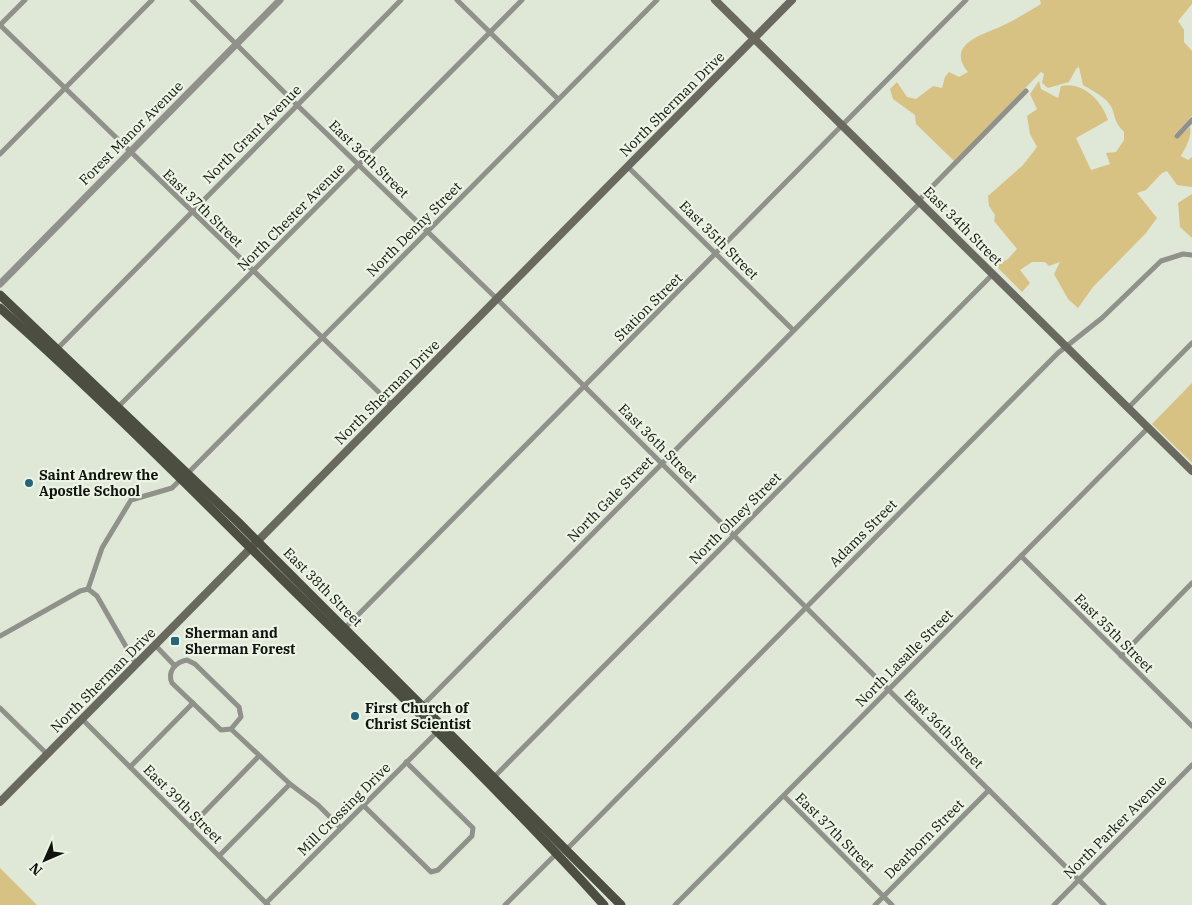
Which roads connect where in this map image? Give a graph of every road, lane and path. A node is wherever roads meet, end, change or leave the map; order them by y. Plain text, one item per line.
1 (25, 0) edge
2 (152, 0) edge
3 (192, 0) edge
4 (280, 0) edge
5 (401, 0) edge
6 (457, 0) edge
7 (522, 0) edge
8 (656, 0) edge
9 (715, 0) edge
10 (792, 0) edge
11 (966, 0) edge
12 (0, 25) edge
13 (490, 32) junction
14 (755, 38) junction
15 (235, 45) junction
16 (64, 89) junction
17 (1026, 90) dead end
18 (558, 99) junction
19 (297, 105) junction
20 (1192, 120) edge
21 (843, 126) junction
22 (1177, 136) dead end
23 (130, 152) junction
24 (0, 154) edge
25 (358, 165) junction
26 (628, 167) junction
27 (920, 201) junction
28 (191, 212) junction
29 (427, 231) junction
30 (716, 254) junction
31 (1192, 255) edge
32 (253, 271) junction
33 (993, 274) junction
34 (0, 284) edge
35 (0, 295) edge
36 (498, 299) junction
37 (0, 308) edge
38 (793, 330) junction
39 (322, 338) junction
40 (1192, 343) edge
41 (1066, 346) junction
42 (56, 349) junction
43 (585, 386) junction
44 (392, 405) junction
45 (118, 407) junction
46 (1128, 408) junction
47 (1148, 428) junction
48 (662, 463) junction
49 (1192, 471) edge
50 (184, 476) junction
51 (734, 535) junction
52 (254, 544) junction
53 (1021, 556) junction
54 (1192, 583) edge
55 (88, 589) junction
56 (807, 607) junction
57 (345, 628) junction
58 (0, 636) edge
59 (155, 645) junction
60 (1120, 656) junction
61 (136, 664) junction
62 (175, 666) junction
63 (888, 689) junction
64 (193, 703) junction
65 (422, 706) junction
66 (0, 708) edge
67 (82, 719) junction
68 (1192, 726) edge
69 (231, 729) junction
70 (438, 731) junction
71 (47, 754) junction
72 (259, 756) junction
73 (406, 762) junction
74 (1192, 765) edge
75 (130, 767) junction
76 (493, 778) junction
77 (290, 784) junction
78 (989, 790) junction
79 (784, 796) junction
80 (0, 802) edge
81 (363, 805) junction
82 (190, 827) junction
83 (341, 828) junction
84 (560, 852) junction
85 (219, 856) junction
86 (1079, 880) junction
87 (884, 897) junction
88 (267, 904) edge
89 (505, 905) edge
90 (604, 905) edge
91 (621, 905) edge
92 (675, 905) edge
93 (875, 905) edge
94 (892, 905) edge
95 (1054, 905) edge
96 (1104, 905) edge

1 - 12 street
2 - 16 street
3 - 15 street, East 36th Street
4 - 15 street, Forest Manor Avenue
5 - 19 street, North Grant Avenue
6 - 13 street
7 - 13 street, North Chester Avenue
8 - 18 street, North Denny Street
9 - 14 main road, East 34th Street
10 - 14 main road, North Sherman Drive
11 - 21 street, Station Street
12 - 16 street, East 37th Street
13 - 18 street
13 - 25 street, North Chester Avenue
14 - 21 main road, East 34th Street
14 - 26 main road, North Sherman Drive
15 - 19 street, East 36th Street
15 - 23 street, Forest Manor Avenue
16 - 23 street, East 37th Street
16 - 24 street
17 - 27 street, North Gale Street
18 - 29 street, North Denny Street
19 - 25 street, East 36th Street
19 - 28 street, North Grant Avenue
20 - 22 street
21 - 27 main road, East 34th Street
21 - 30 street, Station Street
23 - 28 street, East 37th Street
23 - 34 street, Forest Manor Avenue
25 - 29 street, East 36th Street
25 - 32 street, North Chester Avenue
26 - 30 street, East 35th Street
26 - 36 main road, North Sherman Drive
27 - 33 main road, East 34th Street
27 - 38 street, North Gale Street
28 - 32 street, East 37th Street
28 - 42 street, North Grant Avenue
29 - 36 street, East 36th Street
29 - 39 street, North Denny Street
30 - 38 street, East 35th Street
30 - 43 street, Station Street
31 - 41 street, Adams Street
32 - 39 street, East 37th Street
32 - 45 street, North Chester Avenue
33 - 41 main road, East 34th Street
33 - 51 street, North Olney Street
35 - 42 main road, East 38th Street
36 - 43 street, East 36th Street
36 - 44 main road, North Sherman Drive
37 - 50 main road, East 38th Street
38 - 48 street, North Gale Street
39 - 44 street, East 37th Street
39 - 50 street, North Denny Street
40 - 46 street
41 - 46 main road, East 34th Street
41 - 56 street, Adams Street
42 - 45 main road, East 38th Street
43 - 48 street, East 36th Street
43 - 57 street, Station Street
44 - 52 main road, North Sherman Drive
45 - 50 main road, East 38th Street
46 - 47 main road, East 34th Street
47 - 49 main road, East 34th Street
47 - 53 street, North Lasalle Street
48 - 51 street, East 36th Street
48 - 65 street, North Gale Street
50 - 52 main road, East 38th Street
50 - 55 street, North Denny Street
51 - 56 street, East 36th Street
51 - 76 street, North Olney Street
52 - 57 main road, East 38th Street
52 - 59 main road, North Sherman Drive
52 - 70 main road, East 38th Street
53 - 60 street, East 35th Street
53 - 63 street, North Lasalle Street
54 - 60 street
55 - 58 street
55 - 61 street
56 - 63 street, East 36th Street
56 - 84 street, Adams Street
57 - 65 main road, East 38th Street
59 - 61 main road, North Sherman Drive
59 - 62 street
60 - 68 street, East 35th Street
61 - 67 main road, North Sherman Drive
62 - 64 street
62 - 69 street
63 - 78 street, East 36th Street
63 - 79 street, North Lasalle Street
64 - 69 street
64 - 75 street
65 - 76 main road, East 38th Street
66 - 71 street
67 - 71 main road, North Sherman Drive
67 - 75 street, East 39th Street
69 - 72 street
70 - 73 street, Mill Crossing Drive
70 - 84 main road, East 38th Street
71 - 80 main road, North Sherman Drive
72 - 77 street
72 - 82 street
73 - 81 street, Mill Crossing Drive
73 - 81 street
74 - 86 street, North Parker Avenue
75 - 82 street, East 39th Street
76 - 84 main road, East 38th Street
77 - 83 street
77 - 85 street
78 - 86 street, East 36th Street
78 - 87 street, Dearborn Street
79 - 87 street, East 37th Street
79 - 92 street, North Lasalle Street
81 - 83 street, Mill Crossing Drive
82 - 85 street, East 39th Street
83 - 88 street, Mill Crossing Drive
84 - 89 street, Adams Street
84 - 90 main road, East 38th Street
84 - 91 main road, East 38th Street
85 - 88 street, East 39th Street
86 - 95 street, North Parker Avenue
86 - 96 street, East 36th Street
87 - 93 street, Dearborn Street
87 - 94 street, East 37th Street

